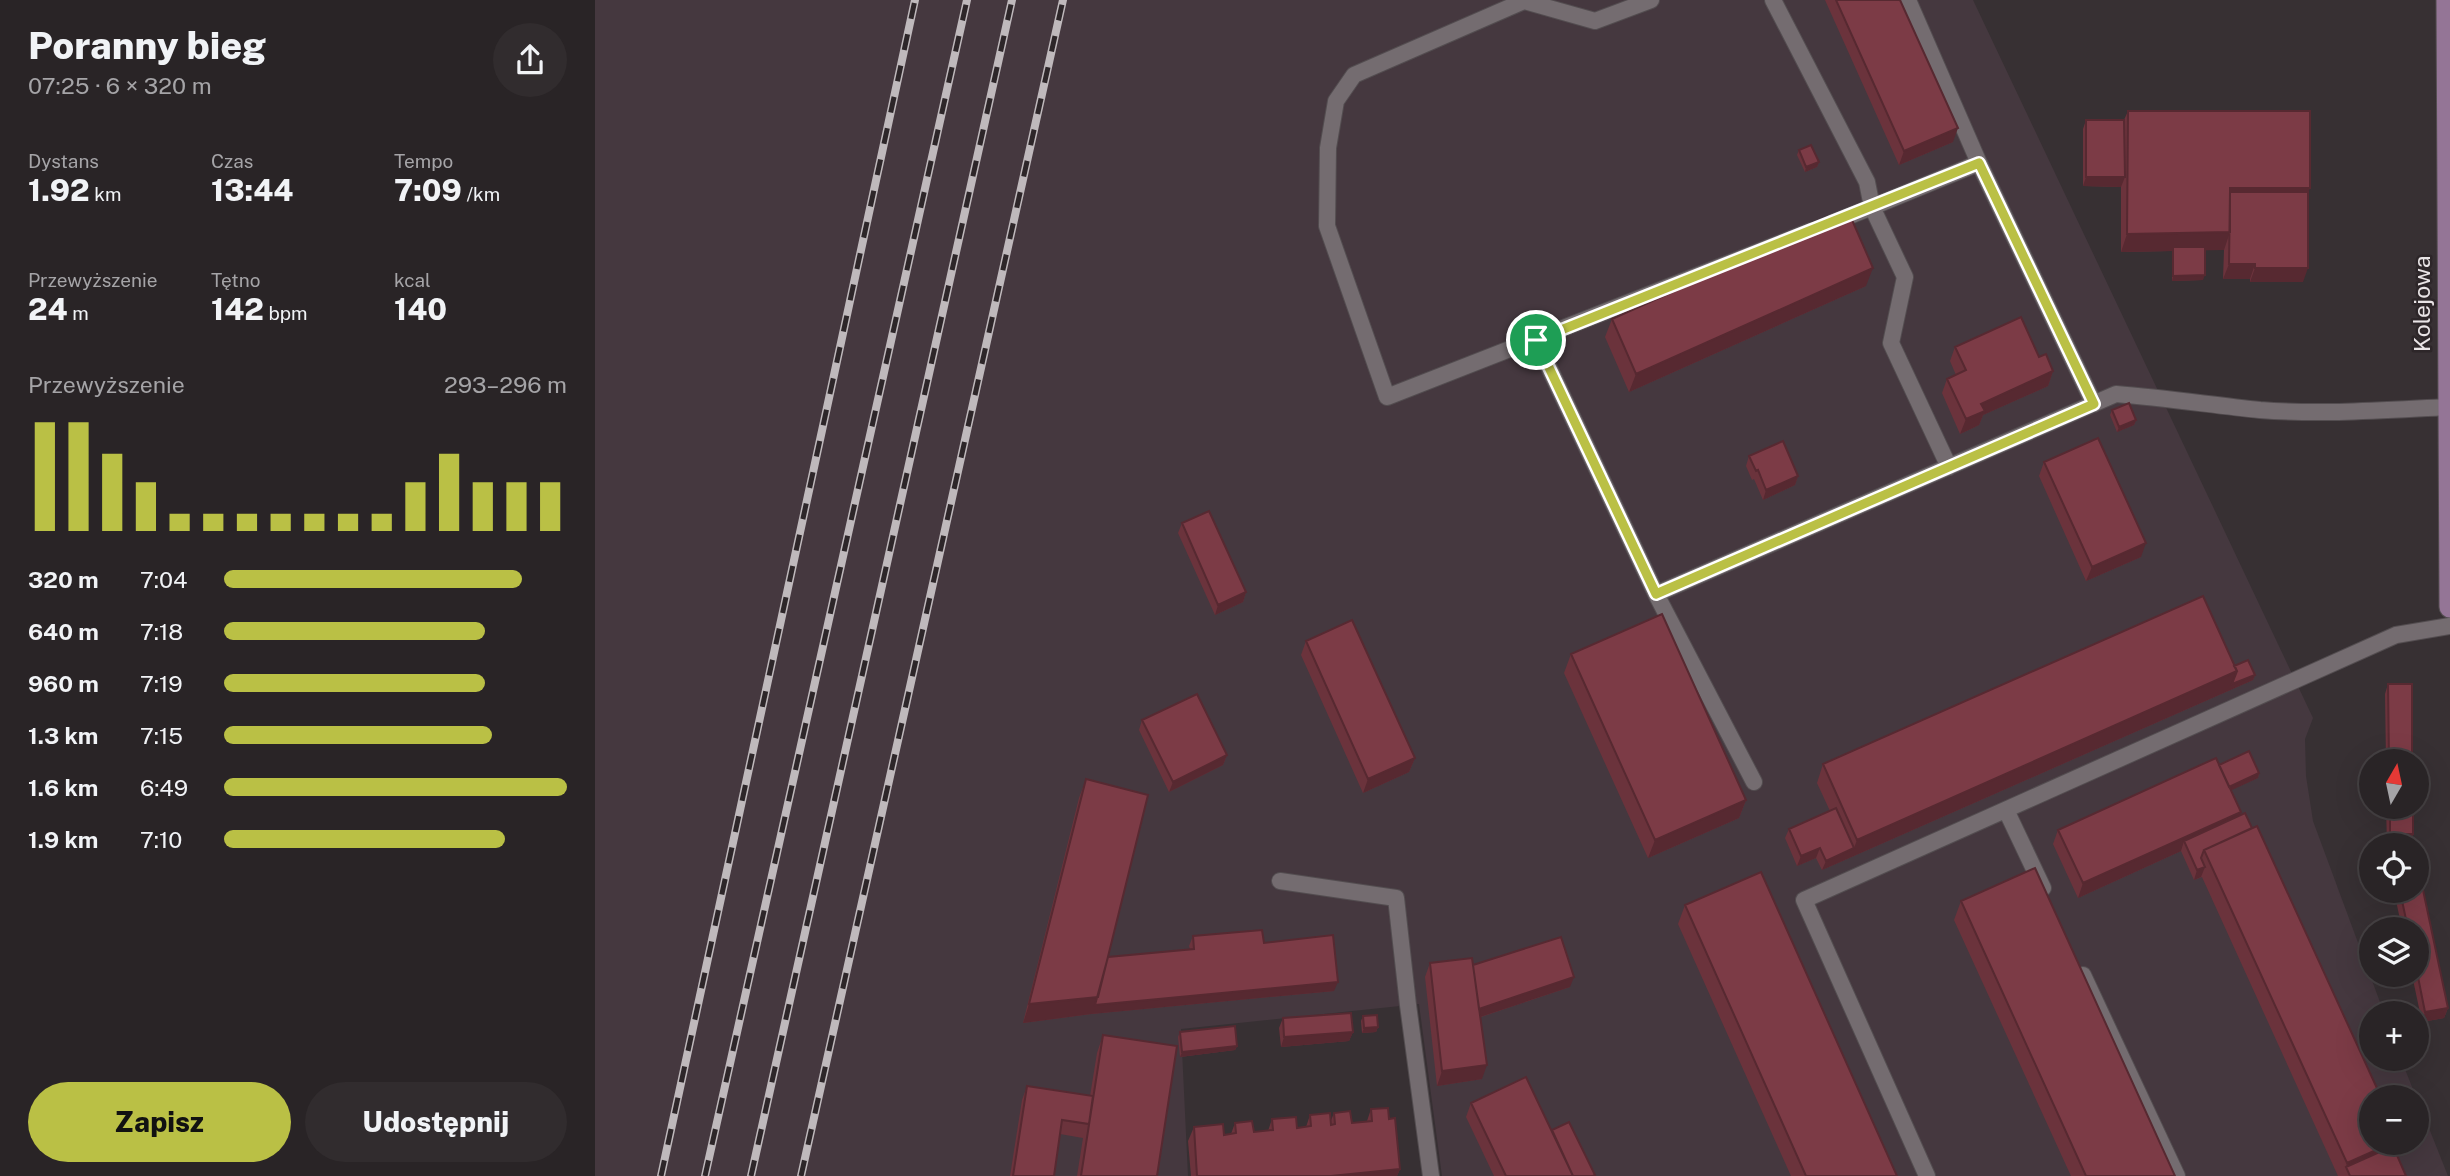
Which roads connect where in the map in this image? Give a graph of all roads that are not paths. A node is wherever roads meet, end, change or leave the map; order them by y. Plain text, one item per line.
1 (1651, 0) edge
2 (1773, 0) edge
3 (1907, 0) edge
4 (2447, 0) edge
5 (1979, 163) junction
6 (1872, 207) junction
7 (1536, 340) junction
8 (2094, 404) junction
9 (2448, 407) junction
10 (1949, 467) junction
11 (1656, 594) junction
12 (2450, 607) edge
13 (2450, 626) edge
14 (1754, 782) dead end
15 (2006, 810) junction
16 (1280, 881) dead end
17 (2047, 898) edge
18 (2077, 961) edge
19 (1431, 1176) edge
20 (1927, 1176) edge
21 (2176, 1176) edge

1 - 7 lane
2 - 6 lane
3 - 5 lane
4 - 9 street, Kolejowa
5 - 6 lane
5 - 8 lane
6 - 7 lane
6 - 10 lane
7 - 11 lane
8 - 9 lane
8 - 10 lane
9 - 12 street, Kolejowa
10 - 11 lane
11 - 14 lane
13 - 15 lane
15 - 17 lane
15 - 20 lane
16 - 19 lane
18 - 21 lane

